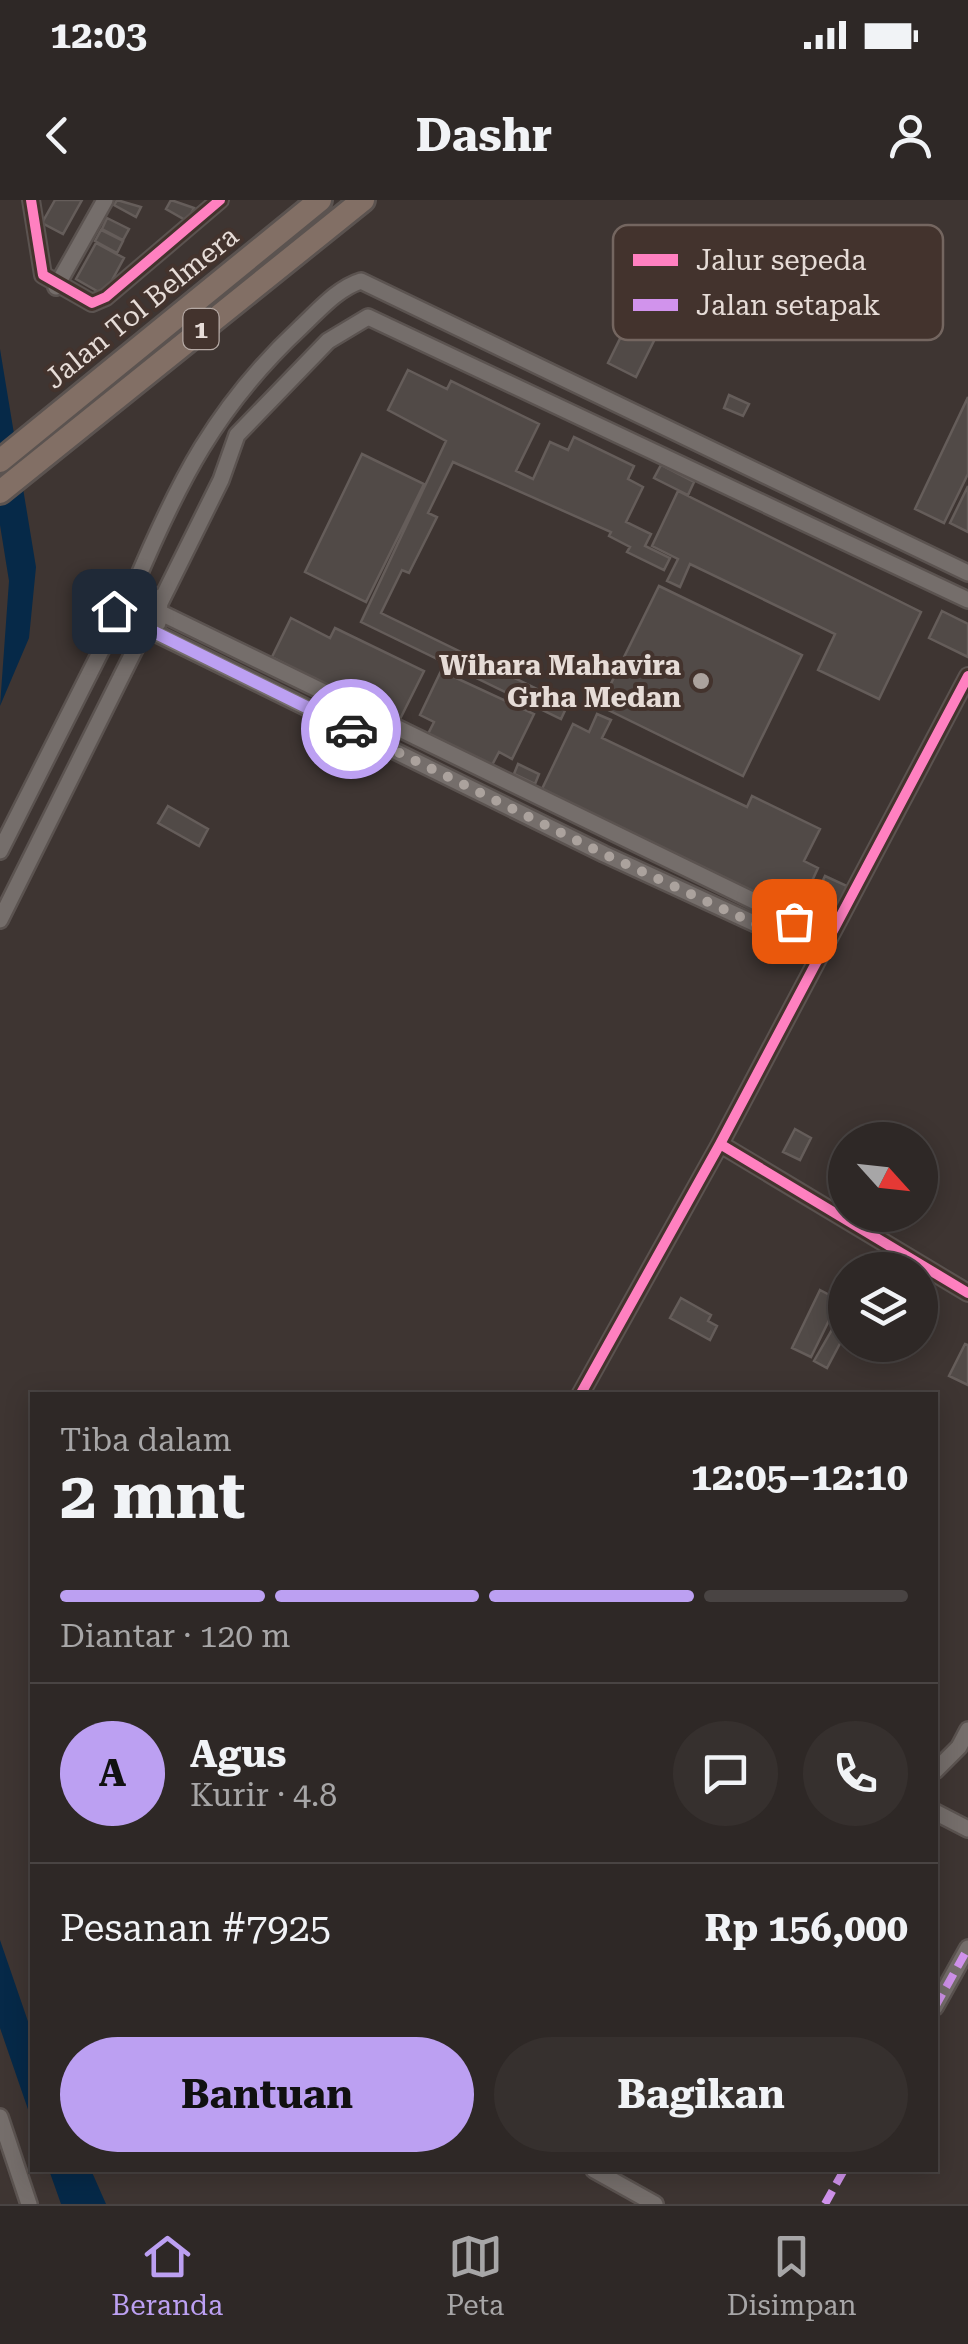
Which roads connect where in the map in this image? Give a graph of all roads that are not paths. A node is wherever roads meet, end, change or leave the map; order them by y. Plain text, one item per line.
1 (31, 200) edge
2 (105, 200) edge
3 (220, 200) edge
4 (320, 200) edge
5 (364, 200) edge
6 (56, 286) junction
7 (320, 309) junction
8 (341, 329) junction
9 (684, 438) junction
10 (0, 461) edge
11 (674, 461) junction
12 (0, 492) edge
13 (968, 573) edge
14 (134, 589) junction
15 (968, 600) edge
16 (161, 608) junction
17 (116, 622) junction
18 (147, 633) junction
19 (968, 676) edge
20 (515, 784) junction
21 (506, 805) junction
22 (0, 850) edge
23 (0, 920) edge
24 (794, 921) junction
25 (786, 938) junction
26 (829, 938) junction
27 (820, 954) junction
28 (720, 1144) junction
29 (968, 1293) edge
30 (582, 1392) edge
31 (968, 1730) edge
32 (938, 1768) edge
33 (938, 1814) edge
34 (968, 1829) edge
35 (968, 1948) edge
36 (938, 2002) edge
37 (0, 2117) edge
38 (4, 2145) edge
39 (598, 2172) edge
40 (30, 2204) edge
41 (655, 2204) edge

1 - 6 street
2 - 6 street
3 - 6 street
4 - 10 highway, Jalan Tol Belmera / 1
5 - 12 highway, Jalan Tol Belmera / 1
7 - 8 street
7 - 9 street
7 - 14 street
8 - 11 street
8 - 16 street
9 - 11 street
9 - 13 street
11 - 15 street
14 - 16 street
14 - 17 street
16 - 18 street
16 - 20 street
17 - 18 street
17 - 22 street
18 - 21 street
18 - 23 street
19 - 26 street
20 - 21 street
20 - 24 street
21 - 25 street
24 - 25 street
24 - 26 street
25 - 27 street
26 - 27 street
27 - 28 street
28 - 29 street
28 - 30 street
31 - 32 street
33 - 34 street
35 - 36 street
37 - 38 street
38 - 40 street
39 - 41 street

